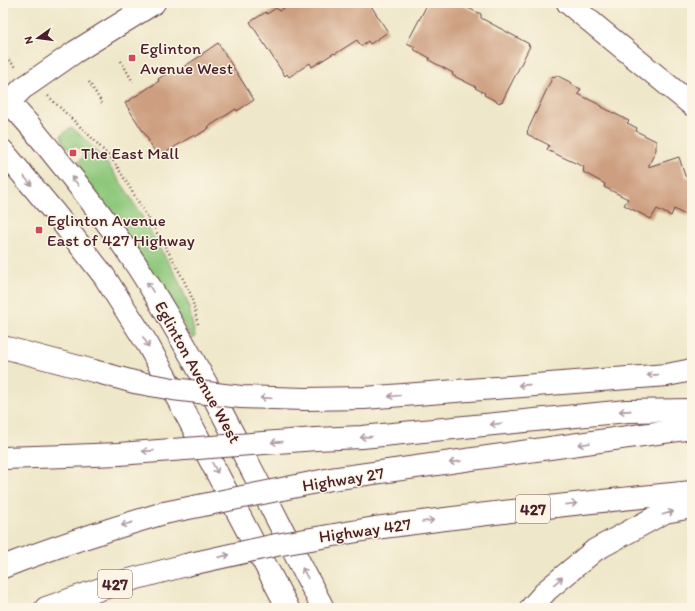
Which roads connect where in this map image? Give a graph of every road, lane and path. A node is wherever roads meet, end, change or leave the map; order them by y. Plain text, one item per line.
1 (154, 3) edge
2 (568, 3) edge
3 (121, 61) dead end
4 (89, 82) dead end
5 (133, 82) dead end
6 (5, 102) edge
7 (102, 103) dead end
8 (692, 105) edge
9 (74, 121) dead end
10 (3, 151) edge
11 (198, 325) dead end
12 (3, 347) edge
13 (692, 370) edge
14 (692, 410) edge
15 (692, 428) edge
16 (3, 458) edge
17 (692, 492) edge
18 (692, 507) edge
19 (3, 567) edge
20 (46, 608) edge
21 (288, 608) edge
22 (323, 608) edge
23 (531, 608) edge

1 - 6 main road
2 - 8 main road
3 - 5 path
4 - 7 path
22 -> 6 main road, Eglinton Avenue West
9 - 11 path
10 -> 21 main road, Eglinton Avenue West
13 -> 12 main road, bridge
14 -> 16 main road, bridge
15 -> 19 main road, Highway 27, bridge
20 -> 17 main road, Highway 427 / 427, bridge
23 -> 18 main road

